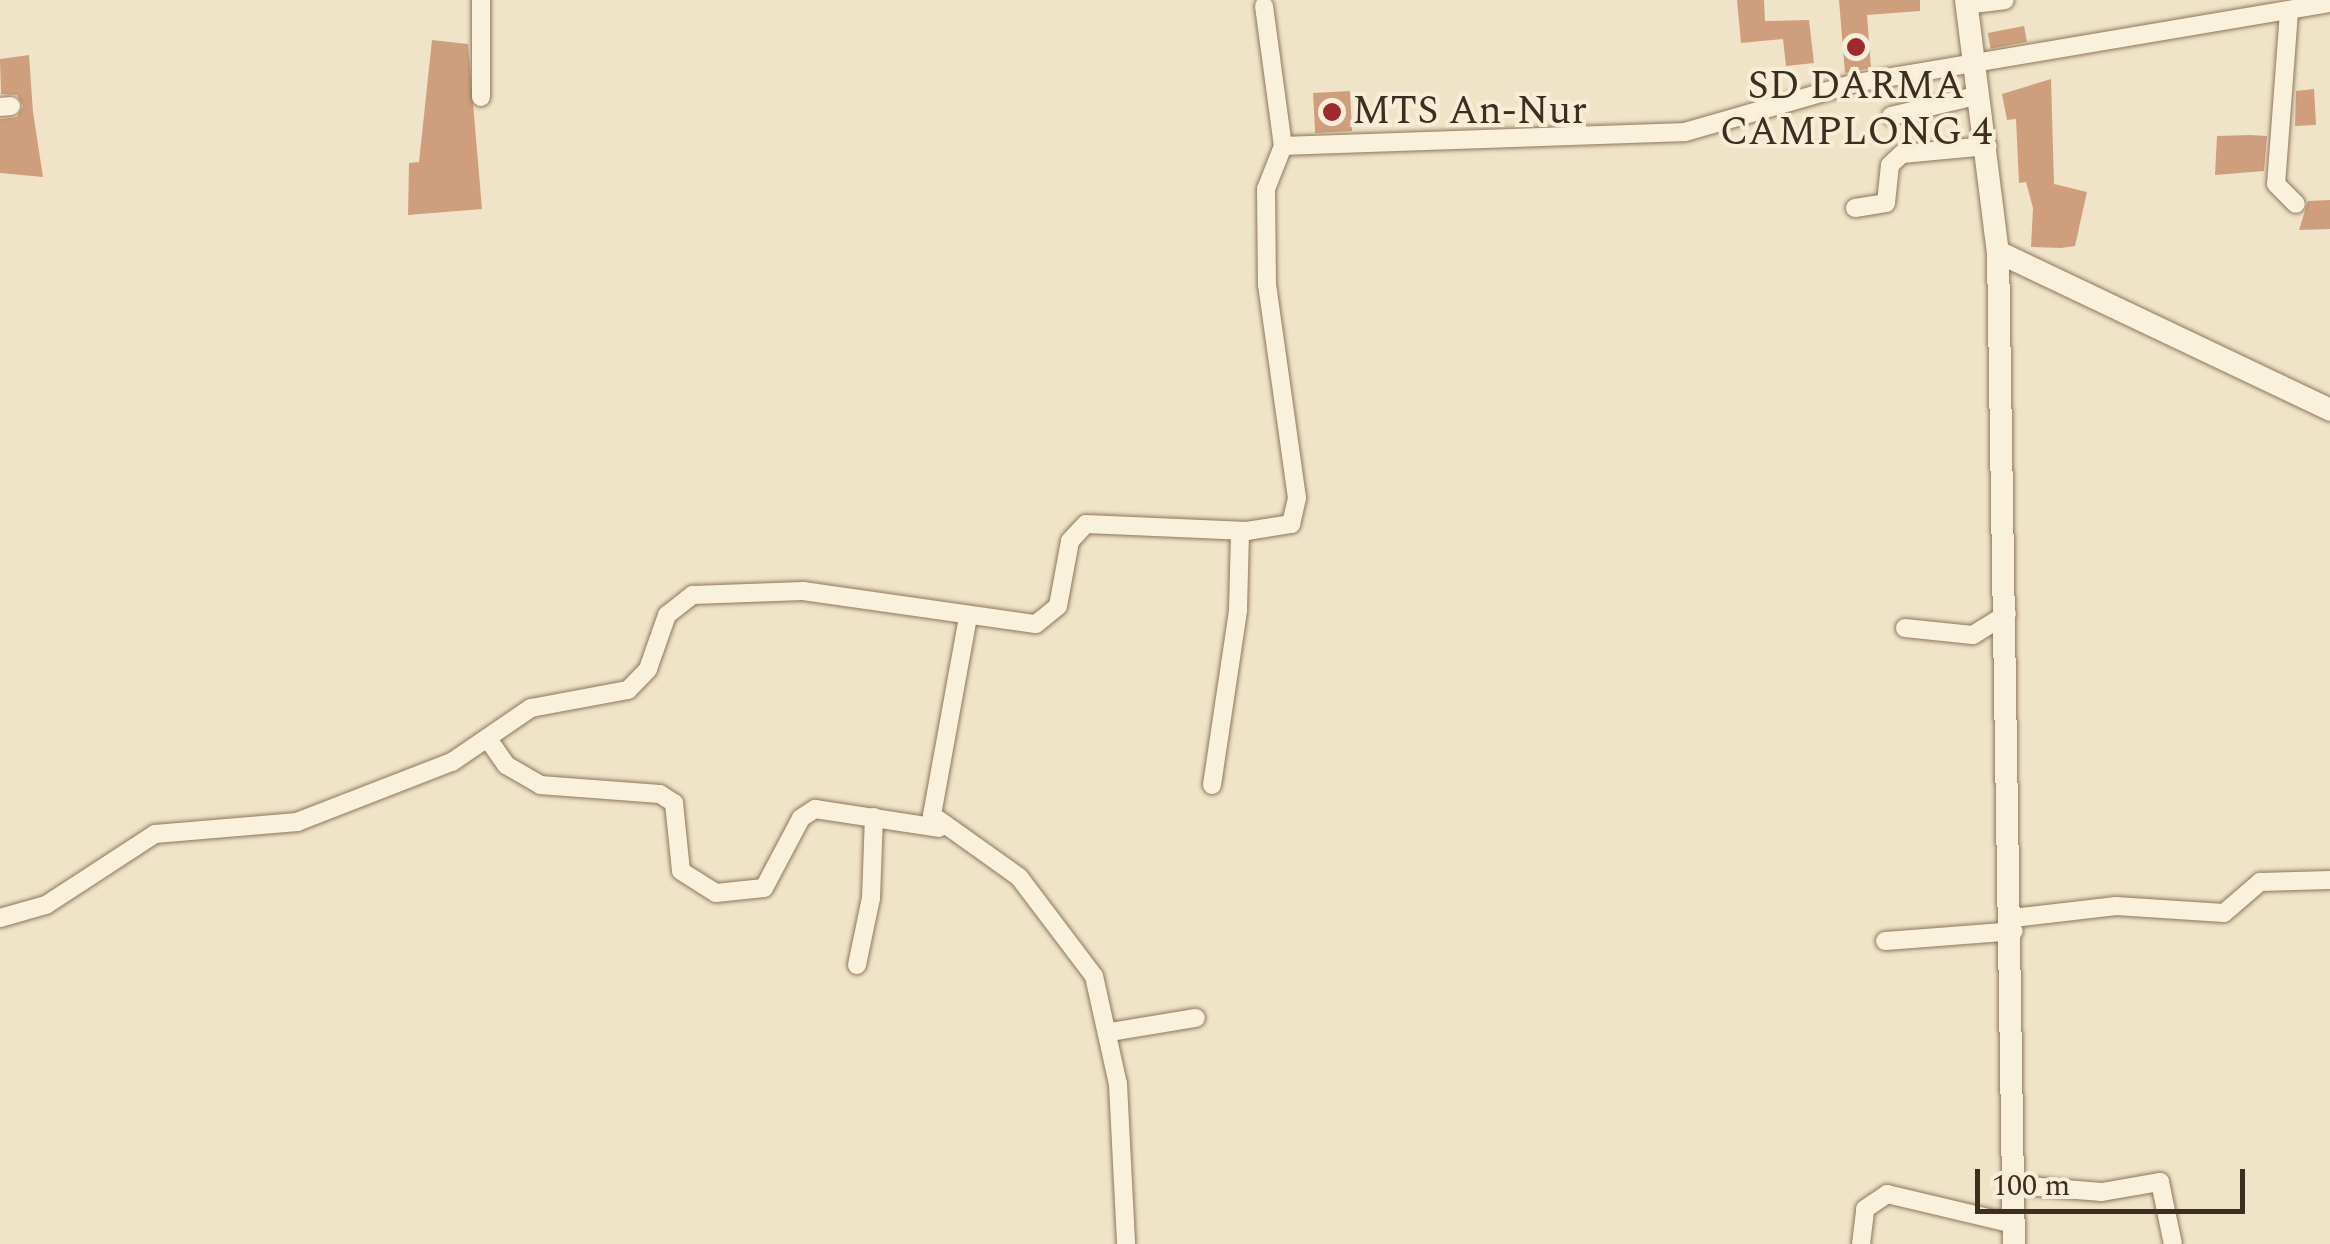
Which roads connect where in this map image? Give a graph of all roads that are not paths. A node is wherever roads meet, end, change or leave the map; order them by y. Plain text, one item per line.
1 (481, 0) edge
2 (2005, 0) edge
3 (1966, 3) edge
4 (2330, 3) edge
5 (1264, 6) dead end
6 (2289, 12) junction
7 (1976, 66) junction
8 (1980, 94) junction
9 (481, 97) dead end
10 (1891, 116) dead end
11 (1282, 146) junction
12 (1988, 146) junction
13 (2296, 204) dead end
14 (1855, 208) dead end
15 (1998, 252) junction
16 (2330, 410) edge
17 (1240, 531) junction
18 (2007, 614) junction
19 (968, 616) junction
20 (1905, 628) dead end
21 (488, 739) junction
22 (1212, 784) dead end
23 (874, 817) junction
24 (940, 828) junction
25 (2330, 880) edge
26 (0, 918) edge
27 (2013, 925) junction
28 (1885, 941) dead end
29 (857, 965) dead end
30 (1196, 1018) dead end
31 (1111, 1032) junction
32 (2015, 1185) junction
33 (2014, 1234) edge
34 (1126, 1244) edge
35 (1861, 1244) edge
36 (2173, 1244) edge

1 - 9 street
2 - 3 street
3 - 7 street
4 - 6 street
5 - 11 street
6 - 7 street
6 - 13 street
7 - 8 street
7 - 11 street
8 - 10 street
8 - 12 street
11 - 17 street
12 - 14 street
12 - 15 street
15 - 16 street
15 - 18 street
17 - 19 street
17 - 22 street
18 - 20 street
18 - 27 street
19 - 21 street
19 - 24 street
21 - 23 street
21 - 26 street
23 - 24 street
23 - 29 street
24 - 31 street
25 - 27 street
27 - 28 street
27 - 32 street
30 - 31 street
31 - 34 street
32 - 33 street
32 - 36 street
33 - 35 street

